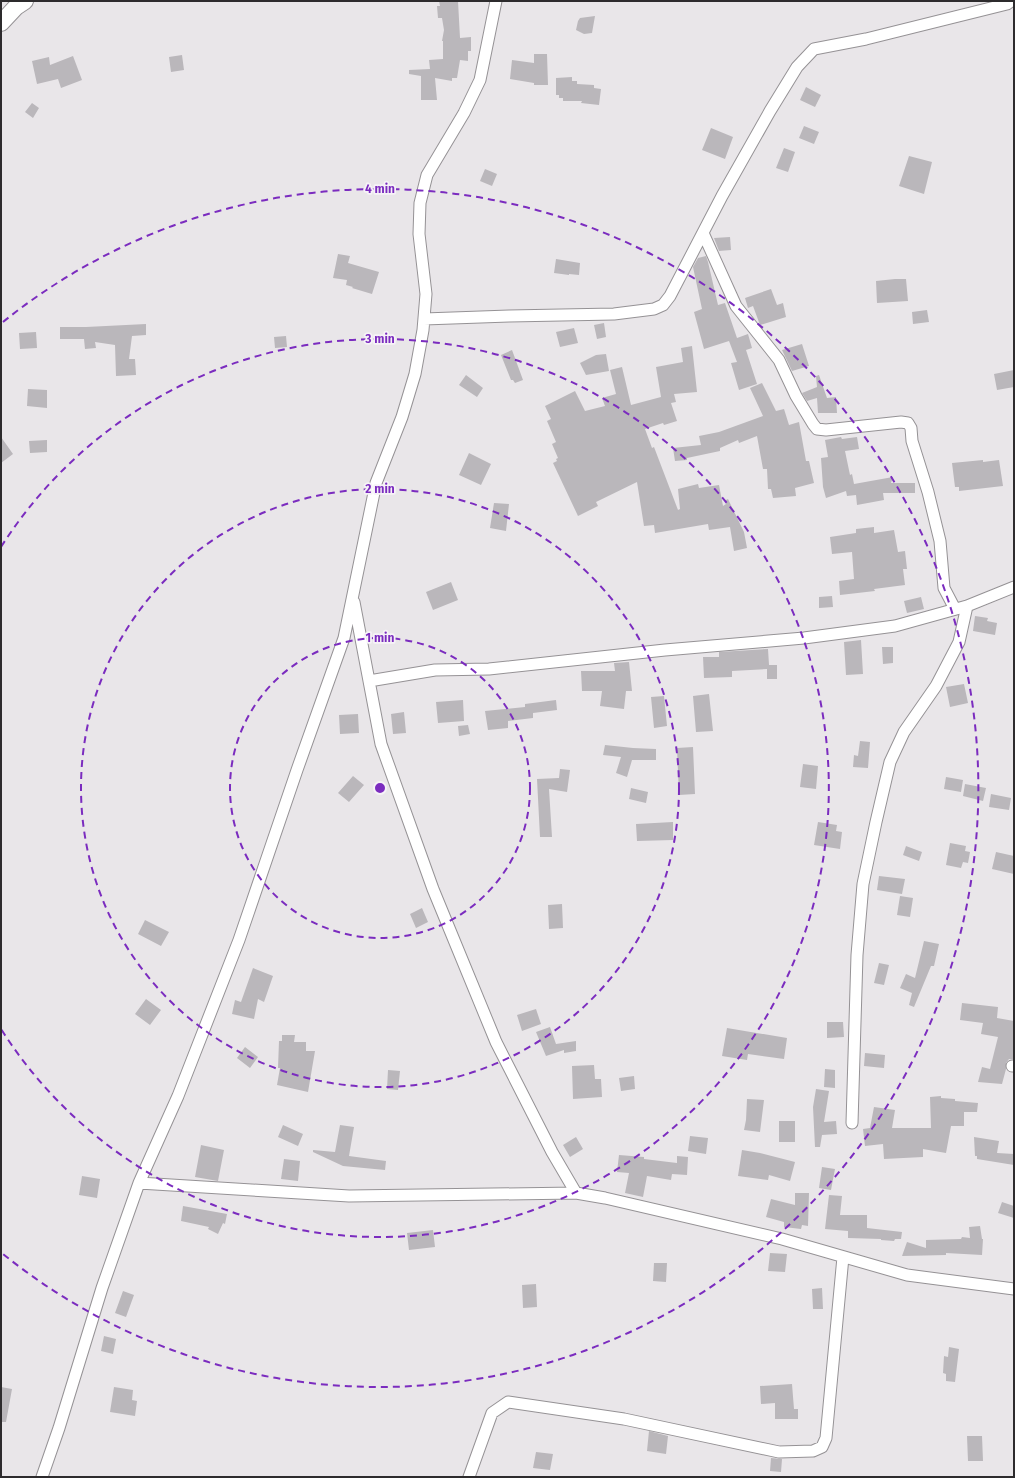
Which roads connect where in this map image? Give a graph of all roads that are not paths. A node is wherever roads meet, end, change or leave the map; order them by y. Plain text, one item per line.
1 (25, 1) edge
2 (496, 1) edge
3 (1011, 1) edge
4 (1, 23) edge
5 (703, 233) junction
6 (424, 319) junction
7 (1014, 587) edge
8 (353, 598) junction
9 (967, 606) junction
10 (955, 609) junction
11 (369, 681) junction
12 (852, 1123) dead end
13 (139, 1183) junction
14 (576, 1194) junction
15 (844, 1257) junction
16 (1014, 1289) edge
17 (42, 1477) edge
18 (469, 1477) edge

1 - 4 street
2 - 6 street
3 - 5 street
5 - 6 street
5 - 10 street
6 - 8 street
7 - 9 street
8 - 11 street
8 - 13 street
9 - 10 street
9 - 12 street
10 - 11 street
11 - 14 street
13 - 14 street
13 - 17 street
14 - 15 street
15 - 16 street
15 - 18 street

